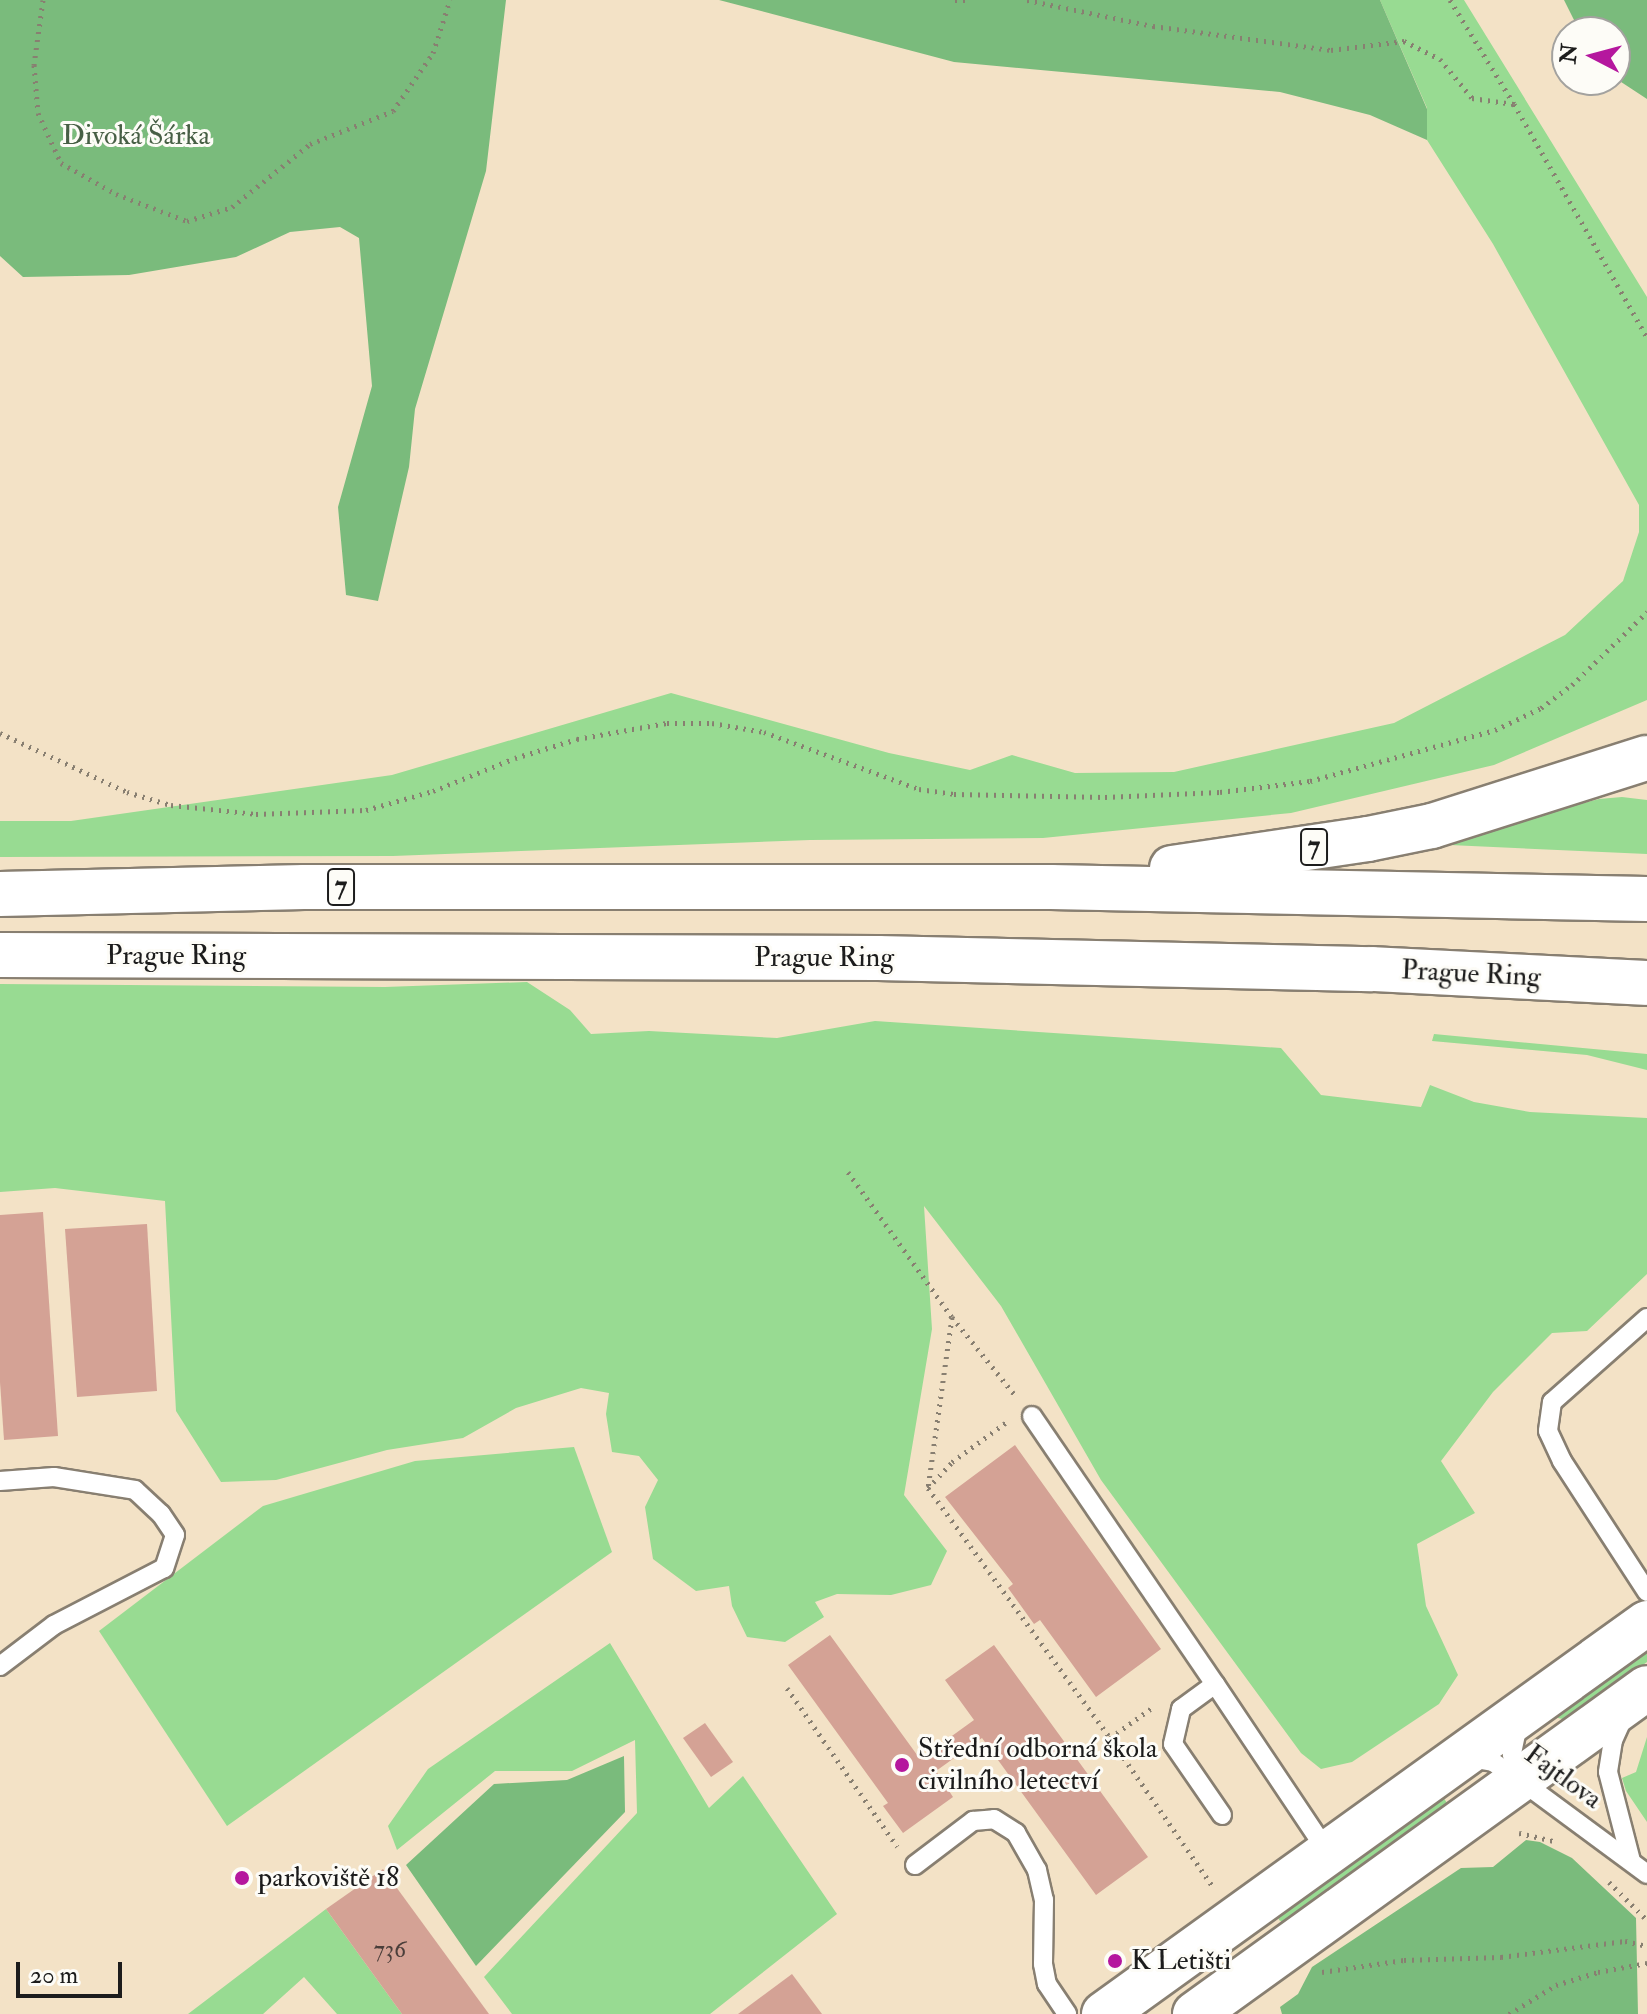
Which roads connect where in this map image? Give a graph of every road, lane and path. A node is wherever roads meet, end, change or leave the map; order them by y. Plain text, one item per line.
1 (43, 0) edge
2 (450, 0) edge
3 (955, 0) edge
4 (966, 0) edge
5 (1027, 0) edge
6 (1450, 0) edge
7 (1514, 104) junction
8 (1647, 337) edge
9 (1647, 612) edge
10 (0, 733) edge
11 (1647, 759) edge
12 (1051, 887) junction
13 (0, 894) edge
14 (1647, 899) edge
15 (0, 955) edge
16 (1647, 983) edge
17 (848, 1172) dead end
18 (952, 1317) junction
19 (1647, 1318) edge
20 (1032, 1416) junction
21 (0, 1481) edge
22 (928, 1488) junction
23 (1647, 1592) edge
24 (1647, 1623) edge
25 (0, 1666) edge
26 (1215, 1684) junction
27 (787, 1688) dead end
28 (1644, 1690) edge
29 (1181, 1709) junction
30 (1528, 1709) junction
31 (1110, 1738) junction
32 (1456, 1761) junction
33 (1520, 1780) junction
34 (1222, 1815) dead end
35 (1519, 1833) dead end
36 (1562, 1845) dead end
37 (1328, 1853) junction
38 (1631, 1861) junction
39 (915, 1865) joint
40 (1647, 1874) edge
41 (1606, 1879) dead end
42 (1220, 1898) dead end
43 (1647, 1920) edge
44 (1647, 1946) edge
45 (1647, 1963) edge
46 (1316, 1973) dead end
47 (1067, 2014) edge
48 (1104, 2014) edge
49 (1195, 2014) edge
50 (1509, 2014) edge

1 - 2 path
3 - 4 path
5 - 7 path
6 - 7 path
7 - 8 path
9 - 10 path
11 - 12 main road, 7
12 - 13 main road, 7
12 - 14 main road
15 - 16 main road, Prague Ring
17 - 18 path
18 - 20 path
18 - 22 path
19 - 23 lane
20 - 22 path
20 - 26 lane
21 - 25 lane
22 - 31 path
24 - 30 main road
26 - 29 lane
26 - 37 lane
27 - 39 path
28 - 33 main road
28 - 38 lane, Fajtlova
29 - 31 path
29 - 34 lane
30 - 32 main road
30 - 33 lane
31 - 42 path
32 - 33 lane, Fajtlova
32 - 37 main road
33 - 38 lane, Fajtlova
33 - 49 main road
35 - 36 path
37 - 48 main road
38 - 40 lane, Fajtlova
39 - 47 lane
41 - 43 path
44 - 46 path
45 - 50 path

